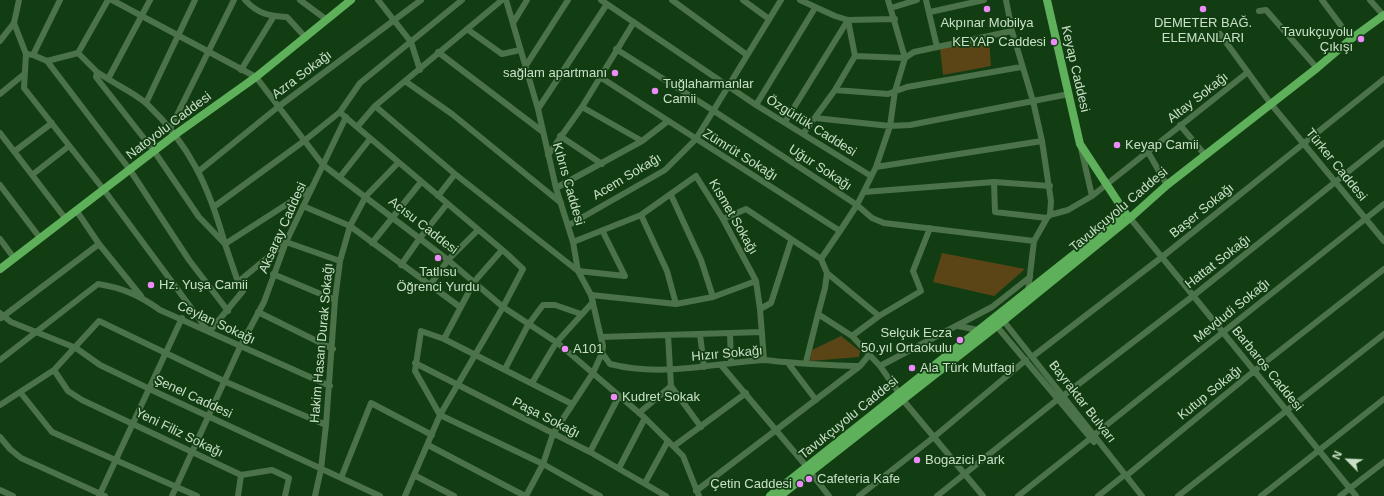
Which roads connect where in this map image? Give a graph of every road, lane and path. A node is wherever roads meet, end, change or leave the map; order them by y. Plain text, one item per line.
1 (19, 0) edge
2 (60, 0) edge
3 (108, 0) edge
4 (112, 0) edge
5 (150, 0) edge
6 (195, 0) edge
7 (234, 0) edge
8 (245, 0) edge
9 (300, 0) edge
10 (351, 0) edge
11 (378, 0) edge
12 (421, 0) edge
13 (462, 0) edge
14 (502, 0) edge
15 (506, 0) edge
16 (527, 0) edge
17 (568, 0) edge
18 (601, 0) edge
19 (672, 0) edge
20 (743, 0) edge
21 (781, 0) edge
22 (800, 0) edge
23 (888, 0) edge
24 (917, 0) edge
25 (926, 0) edge
26 (984, 0) edge
27 (1006, 0) edge
28 (1048, 0) edge
29 (1322, 0) edge
30 (1370, 0) edge
31 (607, 4) junction
32 (814, 8) junction
33 (891, 8) junction
34 (1259, 10) dead end
35 (930, 12) junction
36 (142, 15) junction
37 (274, 16) junction
38 (1384, 16) edge
39 (394, 19) junction
40 (769, 19) junction
41 (894, 19) junction
42 (327, 20) junction
43 (848, 20) junction
44 (634, 22) junction
45 (14, 23) junction
46 (513, 23) junction
47 (467, 29) junction
48 (1012, 31) junction
49 (1220, 34) dead end
50 (178, 35) junction
51 (306, 38) junction
52 (1352, 39) junction
53 (0, 41) edge
54 (411, 42) junction
55 (936, 47) junction
56 (616, 49) junction
57 (520, 50) junction
58 (209, 51) junction
59 (438, 52) junction
60 (78, 53) junction
61 (26, 54) junction
62 (33, 55) junction
63 (747, 55) junction
64 (855, 56) junction
65 (905, 58) junction
66 (47, 61) junction
67 (524, 67) junction
68 (1021, 67) junction
69 (1317, 68) junction
70 (241, 70) junction
71 (420, 70) junction
72 (98, 72) junction
73 (1248, 72) junction
74 (23, 75) junction
75 (256, 77) junction
76 (600, 77) junction
77 (108, 79) junction
78 (1384, 79) edge
79 (405, 81) junction
80 (728, 85) junction
81 (835, 90) junction
82 (895, 91) junction
83 (0, 94) edge
84 (1069, 94) junction
85 (1033, 101) junction
86 (146, 103) junction
87 (1271, 104) junction
88 (756, 105) junction
89 (375, 106) junction
90 (278, 107) junction
91 (582, 107) junction
92 (538, 109) junction
93 (714, 111) junction
94 (340, 112) junction
95 (346, 117) junction
96 (815, 118) junction
97 (668, 121) junction
98 (785, 122) junction
99 (52, 123) junction
100 (1180, 125) junction
101 (890, 126) junction
102 (357, 127) junction
103 (173, 132) junction
104 (543, 132) junction
105 (0, 133) edge
106 (803, 134) junction
107 (560, 136) junction
108 (370, 138) junction
109 (696, 140) junction
110 (304, 141) junction
111 (642, 141) junction
112 (1042, 141) junction
113 (1305, 143) junction
114 (1384, 143) edge
115 (1080, 144) junction
116 (69, 146) junction
117 (15, 151) junction
118 (154, 151) junction
119 (1148, 152) junction
120 (548, 155) junction
121 (1205, 155) junction
122 (398, 163) junction
123 (602, 164) junction
124 (323, 165) junction
125 (876, 167) junction
126 (130, 170) junction
127 (199, 171) junction
128 (455, 174) junction
129 (32, 175) junction
130 (871, 176) junction
131 (340, 177) junction
132 (421, 182) junction
133 (994, 182) junction
134 (1336, 183) junction
135 (0, 185) edge
136 (1106, 185) junction
137 (1167, 185) junction
138 (1050, 186) junction
139 (313, 187) junction
140 (556, 188) junction
141 (104, 190) junction
142 (864, 192) junction
143 (671, 195) junction
144 (366, 196) junction
145 (438, 196) junction
146 (1092, 196) junction
147 (447, 204) junction
148 (561, 204) junction
149 (1384, 204) edge
150 (857, 205) junction
151 (214, 206) junction
152 (303, 206) junction
153 (76, 210) junction
154 (1122, 210) junction
155 (641, 215) junction
156 (394, 217) junction
157 (1049, 217) junction
158 (65, 218) junction
159 (1130, 218) junction
160 (723, 219) junction
161 (1365, 219) junction
162 (569, 225) junction
163 (350, 226) junction
164 (930, 228) junction
165 (478, 230) junction
166 (840, 231) junction
167 (603, 232) junction
168 (40, 238) junction
169 (420, 238) junction
170 (0, 239) edge
171 (791, 241) junction
172 (1034, 241) junction
173 (1384, 241) edge
174 (286, 242) junction
175 (573, 242) junction
176 (99, 244) junction
177 (225, 244) junction
178 (372, 244) junction
179 (502, 250) junction
180 (1162, 257) junction
181 (14, 258) junction
182 (448, 260) junction
183 (821, 260) junction
184 (340, 261) junction
185 (401, 265) junction
186 (1384, 269) edge
187 (0, 270) edge
188 (578, 271) junction
189 (827, 273) junction
190 (273, 274) junction
191 (1030, 277) junction
192 (756, 281) junction
193 (238, 282) junction
194 (474, 282) junction
195 (430, 285) junction
196 (1028, 291) junction
197 (591, 295) junction
198 (141, 296) junction
199 (1192, 296) junction
200 (713, 297) junction
201 (335, 300) junction
202 (593, 302) junction
203 (676, 304) junction
204 (460, 307) junction
205 (503, 307) junction
206 (760, 309) junction
207 (228, 311) junction
208 (258, 312) junction
209 (581, 314) junction
210 (818, 314) junction
211 (1, 316) edge
212 (879, 316) junction
213 (182, 318) junction
214 (997, 320) junction
215 (528, 325) junction
216 (958, 326) junction
217 (978, 330) junction
218 (209, 332) junction
219 (762, 332) junction
220 (1223, 332) junction
221 (37, 333) junction
222 (730, 333) junction
223 (700, 334) junction
224 (1384, 334) edge
225 (668, 335) junction
226 (852, 336) junction
227 (601, 337) junction
228 (444, 339) junction
229 (556, 343) junction
230 (240, 347) junction
231 (76, 348) junction
232 (333, 349) junction
233 (166, 352) junction
234 (602, 354) junction
235 (869, 354) junction
236 (476, 355) junction
237 (1032, 357) junction
238 (0, 360) edge
239 (764, 360) junction
240 (1026, 360) junction
241 (788, 362) junction
242 (806, 362) junction
243 (415, 363) junction
244 (731, 363) junction
245 (721, 365) junction
246 (860, 366) junction
247 (880, 366) junction
248 (704, 367) junction
249 (670, 368) junction
250 (54, 370) junction
251 (504, 370) junction
252 (1254, 371) junction
253 (593, 372) junction
254 (226, 382) junction
255 (532, 384) junction
256 (458, 385) junction
257 (330, 386) junction
258 (671, 386) junction
259 (149, 388) junction
260 (20, 392) junction
261 (746, 393) junction
262 (619, 396) junction
263 (901, 396) junction
264 (1061, 398) junction
265 (1384, 399) edge
266 (816, 400) junction
267 (572, 404) junction
268 (0, 405) edge
269 (1285, 410) junction
270 (639, 413) junction
271 (440, 415) junction
272 (209, 416) junction
273 (645, 418) junction
274 (133, 423) junction
275 (326, 425) junction
276 (701, 427) junction
277 (776, 429) junction
278 (553, 434) junction
279 (432, 435) junction
280 (0, 437) edge
281 (934, 437) junction
282 (1092, 437) junction
283 (668, 441) junction
284 (428, 445) junction
285 (674, 446) junction
286 (1318, 450) junction
287 (192, 451) junction
288 (590, 452) junction
289 (116, 460) junction
290 (1384, 462) edge
291 (543, 464) junction
292 (619, 468) junction
293 (321, 469) junction
294 (809, 470) junction
295 (965, 473) junction
296 (241, 475) junction
297 (414, 475) junction
298 (1124, 477) junction
299 (341, 478) junction
300 (645, 483) junction
301 (176, 486) junction
302 (1350, 488) junction
303 (0, 490) edge
304 (698, 494) edge
305 (101, 495) edge
306 (13, 496) edge
307 (172, 496) edge
308 (197, 496) edge
309 (238, 496) edge
310 (285, 496) edge
311 (315, 496) edge
312 (379, 496) edge
313 (404, 496) edge
314 (454, 496) edge
315 (526, 496) edge
316 (600, 496) edge
317 (666, 496) edge
318 (770, 496) edge
319 (780, 496) edge
320 (829, 496) edge
321 (859, 496) edge
322 (937, 496) edge
323 (984, 496) edge
324 (1018, 496) edge
325 (1098, 496) edge
326 (1137, 496) edge
327 (1142, 496) edge
328 (1178, 496) edge
329 (1261, 496) edge
330 (1340, 496) edge
331 (1356, 496) edge

1 - 45 street
2 - 62 street
3 - 60 street
4 - 36 street, Acısu Caddesi
5 - 36 street
6 - 50 street
7 - 58 street
8 - 37 street
9 - 42 street
10 - 42 main road, Natoyolu Caddesi
11 - 39 street
12 - 39 street, Azra Sokağı
13 - 54 street
14 - 47 street
15 - 46 street, Kıbrıs Caddesi
16 - 46 street
17 - 67 street
18 - 31 street, Özgürlük Caddesi
19 - 63 street
20 - 40 street
21 - 40 street, Acem Sokağı
22 - 32 street
23 - 33 street
24 - 33 street
25 - 35 street
26 - 35 street
27 - 48 street
28 - 84 main road, Keyap Caddesi
29 - 52 street
30 - 38 street
31 - 44 street, Özgürlük Caddesi
31 - 92 street
32 - 43 street
32 - 88 street
33 - 41 street
34 - 69 street
35 - 55 street
36 - 50 street, Acısu Caddesi
36 - 77 street
37 - 51 street
37 - 70 street
38 - 52 main road, Tavukçuyolu Caddesi
39 - 54 street
39 - 90 street, Azra Sokağı
40 - 63 street, Acem Sokağı
41 - 43 street
41 - 65 street
42 - 51 main road, Natoyolu Caddesi
43 - 64 street
43 - 98 street
44 - 56 street
44 - 80 street, Özgürlük Caddesi
45 - 53 street
45 - 61 street
46 - 57 street, Kıbrıs Caddesi
47 - 57 street
47 - 59 street
48 - 55 street
48 - 68 street
49 - 73 street, Türker Caddesi
50 - 58 street, Acısu Caddesi
50 - 86 street
51 - 75 main road, Natoyolu Caddesi
52 - 69 main road, Tavukçuyolu Caddesi
54 - 71 street
54 - 94 street
55 - 65 street
56 - 76 street
56 - 93 street, Uğur Sokağı
57 - 67 street, Kıbrıs Caddesi
58 - 70 street, Acısu Caddesi
58 - 103 street
59 - 71 street
59 - 104 street
60 - 66 street
60 - 72 street
61 - 62 street
61 - 74 street
62 - 66 street
63 - 80 street, Acem Sokağı
64 - 65 street
64 - 81 street
65 - 82 street
66 - 126 street
67 - 92 street, Kıbrıs Caddesi
68 - 82 street
68 - 85 street
69 - 87 main road, Tavukçuyolu Caddesi
70 - 75 street, Acısu Caddesi
71 - 79 street
72 - 77 street
72 - 118 street
73 - 87 street, Türker Caddesi
73 - 100 street, Altay Sokağı
74 - 83 street
74 - 99 street
75 - 90 street, Acısu Caddesi
75 - 103 main road, Natoyolu Caddesi
76 - 91 street
76 - 97 street, Zümrüt Sokağı
77 - 86 street
78 - 113 street, Başer Sokağı
79 - 89 street
79 - 148 street
80 - 88 street, Özgürlük Caddesi
80 - 93 street, Acem Sokağı
81 - 82 street
81 - 96 street
82 - 101 street
84 - 85 street
84 - 115 main road, Keyap Caddesi
85 - 101 street
85 - 112 street
86 - 103 street
87 - 113 street, Türker Caddesi
87 - 121 main road, Tavukçuyolu Caddesi
88 - 98 street, Özgürlük Caddesi
89 - 102 street
89 - 128 street
90 - 110 street, Acısu Caddesi
90 - 127 street, Azra Sokağı
91 - 107 street
91 - 111 street
92 - 104 street, Kıbrıs Caddesi
93 - 109 street, Acem Sokağı
93 - 150 street, Uğur Sokağı
94 - 95 street
94 - 110 street
95 - 102 street
95 - 124 street, Aksaray Caddesi
96 - 101 street
96 - 106 street
97 - 109 street, Zümrüt Sokağı
97 - 111 street
98 - 106 street, Özgürlük Caddesi
99 - 116 street
99 - 117 street
100 - 119 street, Altay Sokağı
100 - 121 street
101 - 125 street
102 - 108 street
103 - 118 main road, Natoyolu Caddesi
103 - 127 street
104 - 120 street, Kıbrıs Caddesi
105 - 117 street
106 - 130 street, Özgürlük Caddesi
107 - 120 street
107 - 123 street
108 - 122 street
108 - 131 street
109 - 162 street, Acem Sokağı
109 - 166 street, Zümrüt Sokağı
110 - 124 street, Acısu Caddesi
110 - 151 street
111 - 123 street
112 - 125 street
112 - 138 street
113 - 134 street, Türker Caddesi
113 - 180 street, Başer Sokağı
114 - 134 street, Hattat Sokağı
115 - 136 main road, Keyap Caddesi
115 - 146 street, Keyap Caddesi
116 - 129 street
116 - 141 street
117 - 129 street
118 - 126 main road, Natoyolu Caddesi
118 - 177 street
119 - 136 street, Altay Sokağı
119 - 137 street
120 - 140 street, Kıbrıs Caddesi
121 - 137 main road, Tavukçuyolu Caddesi
122 - 132 street
122 - 144 street, Hakim Hasan Durak Sokağı
123 - 140 street
124 - 131 street, Acısu Caddesi
124 - 139 street, Aksaray Caddesi
125 - 130 street
126 - 141 main road, Natoyolu Caddesi
126 - 207 street
127 - 151 street
128 - 145 street
128 - 188 street
129 - 158 street
130 - 142 street
131 - 144 street, Acısu Caddesi
132 - 145 street
132 - 156 street
133 - 138 street
133 - 142 street
133 - 157 street
134 - 161 street, Türker Caddesi
134 - 199 street, Hattat Sokağı
135 - 168 street
136 - 146 street, Altay Sokağı
136 - 154 main road, Keyap Caddesi
137 - 159 main road, Tavukçuyolu Caddesi
138 - 157 street
139 - 152 street, Aksaray Caddesi
139 - 177 street
140 - 148 street, Kıbrıs Caddesi
141 - 153 main road, Natoyolu Caddesi
141 - 218 street
142 - 150 street
143 - 155 street, Kısmet Sokağı
143 - 160 street, Kısmet Sokağı
143 - 200 street
144 - 156 street, Acısu Caddesi
144 - 163 street, Hakim Hasan Durak Sokağı
145 - 147 street
146 - 157 street, Altay Sokağı
147 - 165 street
147 - 169 street
148 - 162 street, Kıbrıs Caddesi
149 - 161 street, Mevdudi Sokağı
150 - 164 street, Uğur Sokağı
150 - 166 street
151 - 177 street
152 - 163 street
152 - 174 street, Aksaray Caddesi
153 - 158 main road, Natoyolu Caddesi
153 - 176 street
154 - 159 main road, Keyap Caddesi
154 - 196 main road, Tavukçuyolu Caddesi
155 - 167 street, Kısmet Sokağı
155 - 203 street
156 - 169 street, Acısu Caddesi
156 - 178 street
157 - 172 street
158 - 168 main road, Natoyolu Caddesi
159 - 180 street, Barbaros Caddesi
159 - 214 main road, Tavukçuyolu Caddesi
160 - 171 street
160 - 192 street, Kısmet Sokağı
161 - 173 street, Türker Caddesi
161 - 220 street, Mevdudi Sokağı
162 - 175 street, Kıbrıs Caddesi
163 - 178 street
163 - 184 street, Hakim Hasan Durak Sokağı
164 - 172 street, Uğur Sokağı
164 - 212 street
165 - 179 street
165 - 182 street
166 - 183 street
167 - 175 street, Kısmet Sokağı
167 - 188 street
168 - 181 main road, Natoyolu Caddesi
169 - 182 street, Acısu Caddesi
169 - 185 street
170 - 181 street
171 - 183 street
171 - 206 street
172 - 191 street
174 - 184 street
174 - 190 street, Aksaray Caddesi
174 - 193 street
175 - 188 street, Kıbrıs Caddesi
176 - 198 street
176 - 211 street
177 - 193 street
178 - 185 street
179 - 194 street
179 - 205 street
180 - 199 street, Barbaros Caddesi
180 - 237 street, Başer Sokağı
181 - 187 main road, Natoyolu Caddesi
182 - 194 street, Acısu Caddesi
182 - 195 street
183 - 189 street
184 - 201 street, Hakim Hasan Durak Sokağı
185 - 195 street
186 - 252 street, Kutup Sokağı
188 - 197 street, Kıbrıs Caddesi
189 - 210 street
189 - 212 street
190 - 201 street
190 - 208 street, Aksaray Caddesi
191 - 196 street
191 - 216 street
192 - 200 street
192 - 206 street, Kısmet Sokağı
193 - 207 street
194 - 204 street
194 - 205 street, Acısu Caddesi
195 - 204 street
196 - 214 main road, Tavukçuyolu Caddesi
197 - 202 street, Kıbrıs Caddesi
197 - 203 street
198 - 213 street, Ceylan Sokağı
198 - 221 street, Ceylan Sokağı
199 - 220 street, Barbaros Caddesi
199 - 264 street, Hattat Sokağı
200 - 203 street
201 - 232 street, Hakim Hasan Durak Sokağı
202 - 209 street
202 - 227 street, Kıbrıs Caddesi
204 - 228 street
205 - 215 street, Acısu Caddesi
205 - 236 street
206 - 219 street, Kısmet Sokağı
207 - 218 street
208 - 230 street, Aksaray Caddesi
208 - 232 street
209 - 215 street
209 - 229 street
210 - 226 street
210 - 242 street
211 - 221 street, Şenel Caddesi
212 - 226 street
213 - 218 street, Ceylan Sokağı
213 - 233 street
214 - 217 main road, Tavukçuyolu Caddesi
214 - 237 street, Bayraktar Bulvarı
214 - 240 street, Bayraktar Bulvarı
214 - 263 main road, Tavukçuyolu Caddesi
215 - 229 street, Acısu Caddesi
215 - 251 street
216 - 217 street
216 - 247 street
217 - 263 main road, Tavukçuyolu Caddesi
218 - 230 street, Ceylan Sokağı
219 - 222 street
219 - 239 street, Kısmet Sokağı
220 - 252 street, Barbaros Caddesi
220 - 282 street, Mevdudi Sokağı
221 - 231 street, Şenel Caddesi
221 - 238 street, Ceylan Sokağı
222 - 223 street
222 - 244 street
223 - 225 street
223 - 248 street
224 - 269 street
225 - 227 street
225 - 249 street
226 - 235 street
227 - 234 street, Kıbrıs Caddesi
228 - 236 street
228 - 243 street
229 - 253 street, Acısu Caddesi
229 - 255 street
230 - 254 street, Aksaray Caddesi
230 - 257 street, Ceylan Sokağı
231 - 233 street
231 - 250 street
231 - 259 street, Şenel Caddesi
232 - 257 street, Hakim Hasan Durak Sokağı
233 - 254 street
233 - 259 street
234 - 249 street, Hızır Sokağı
234 - 253 street, Kıbrıs Caddesi
235 - 246 street
235 - 247 street
236 - 251 street
236 - 256 street
237 - 264 street, Bayraktar Bulvarı
239 - 241 street, Hızır Sokağı
239 - 244 street, Hızır Sokağı
240 - 264 street, Bayraktar Bulvarı
240 - 281 street
241 - 242 street, Hızır Sokağı
241 - 266 street
242 - 246 street, Hızır Sokağı
243 - 256 street, Paşa Sokağı
243 - 271 street
244 - 245 street, Hızır Sokağı
245 - 248 street, Hızır Sokağı
245 - 261 street
246 - 266 street
247 - 263 street
248 - 249 street, Hızır Sokağı
249 - 258 street
250 - 260 street
250 - 274 street, Yeni Filiz Sokağı
251 - 255 street
252 - 269 street, Barbaros Caddesi
252 - 298 street, Kutup Sokağı
253 - 262 street, Acısu Caddesi
253 - 267 street, Kıbrıs Caddesi
254 - 272 street, Aksaray Caddesi
254 - 275 street
255 - 267 street
256 - 271 street
256 - 278 street, Paşa Sokağı
257 - 275 street, Hakim Hasan Durak Sokağı
258 - 270 street
258 - 276 street
259 - 272 street, Şenel Caddesi
259 - 274 street
260 - 268 street
260 - 289 street
261 - 276 street
261 - 277 street
262 - 270 street, Acısu Caddesi
262 - 288 street
263 - 281 street
263 - 294 main road, Tavukçuyolu Caddesi
264 - 282 street, Bayraktar Bulvarı
264 - 295 street, Hattat Sokağı
265 - 286 street
266 - 277 street
267 - 278 street, Kıbrıs Caddesi
269 - 286 street, Barbaros Caddesi
269 - 328 street
270 - 273 street, Acısu Caddesi
271 - 279 street
271 - 291 street
272 - 287 street, Aksaray Caddesi
272 - 293 street, Şenel Caddesi
273 - 283 street, Acısu Caddesi
273 - 292 street
274 - 287 street, Yeni Filiz Sokağı
274 - 289 street
275 - 293 street, Hakim Hasan Durak Sokağı
276 - 285 street
277 - 294 street
277 - 304 street
278 - 288 street, Paşa Sokağı
278 - 291 street, Kıbrıs Caddesi
279 - 284 street
279 - 299 street
280 - 305 street
281 - 295 street
281 - 321 street
282 - 298 street, Bayraktar Bulvarı
282 - 324 street, Mevdudi Sokağı
283 - 285 street, Acısu Caddesi
283 - 300 street
284 - 297 street
284 - 315 street
285 - 304 street, Acısu Caddesi
286 - 302 street, Barbaros Caddesi
286 - 329 street
287 - 296 street, Yeni Filiz Sokağı
287 - 301 street, Aksaray Caddesi
288 - 292 street, Paşa Sokağı
289 - 301 street
289 - 305 street
290 - 302 street
291 - 315 street, Kıbrıs Caddesi
291 - 316 street
292 - 300 street, Paşa Sokağı
293 - 299 street, Şenel Caddesi
293 - 311 street, Hakim Hasan Durak Sokağı
294 - 318 main road, Tavukçuyolu Caddesi
294 - 319 main road
294 - 320 street
295 - 322 street, Hattat Sokağı
295 - 323 street
296 - 309 street
296 - 310 street
297 - 313 street
297 - 314 street
298 - 325 street, Kutup Sokağı
298 - 326 street, Bayraktar Bulvarı
298 - 327 street, Bayraktar Bulvarı
299 - 312 street, Şenel Caddesi
300 - 317 street, Paşa Sokağı
301 - 307 street, Aksaray Caddesi
301 - 308 street
302 - 330 street
302 - 331 street, Barbaros Caddesi
303 - 306 street

